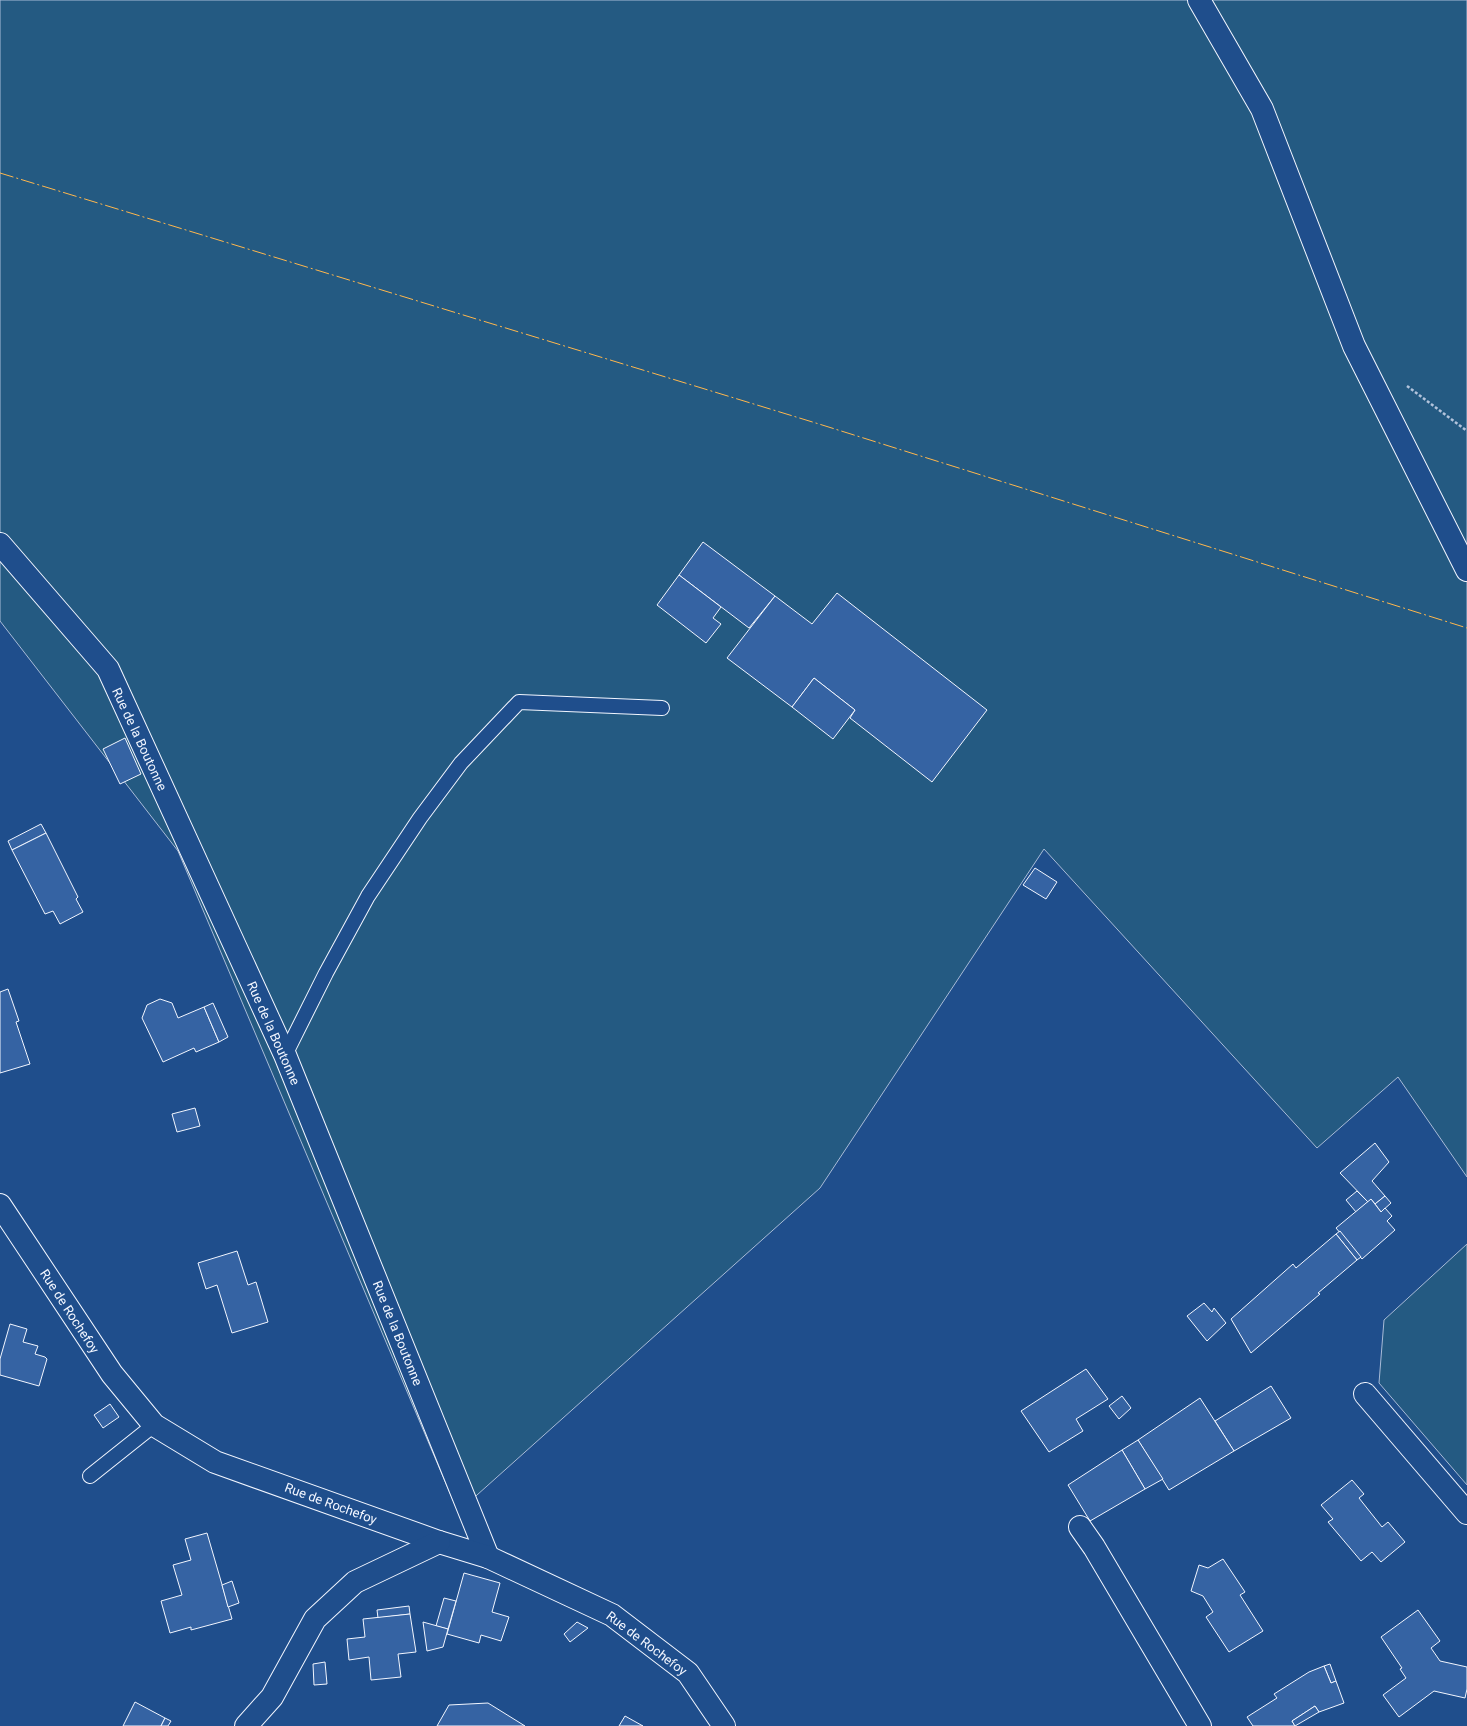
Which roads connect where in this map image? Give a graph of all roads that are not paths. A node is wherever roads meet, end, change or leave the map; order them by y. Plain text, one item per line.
1 (1199, 0) edge
2 (0, 544) edge
3 (1467, 570) edge
4 (662, 708) dead end
5 (285, 1055) junction
6 (0, 1205) edge
7 (1365, 1394) dead end
8 (154, 1425) junction
9 (90, 1476) dead end
10 (1467, 1513) edge
11 (1080, 1527) dead end
12 (439, 1542) junction
13 (488, 1557) junction
14 (246, 1726) edge
15 (724, 1726) edge
16 (1200, 1726) edge

1 - 3 street
2 - 5 street, Rue de la Boutonne
4 - 5 lane
5 - 13 street, Rue de la Boutonne
6 - 8 street, Rue de Rochefoy
7 - 10 street
8 - 9 lane
8 - 12 street, Rue de Rochefoy
11 - 16 street
12 - 13 street, Rue de Rochefoy
12 - 14 street
13 - 15 street, Rue de Rochefoy

